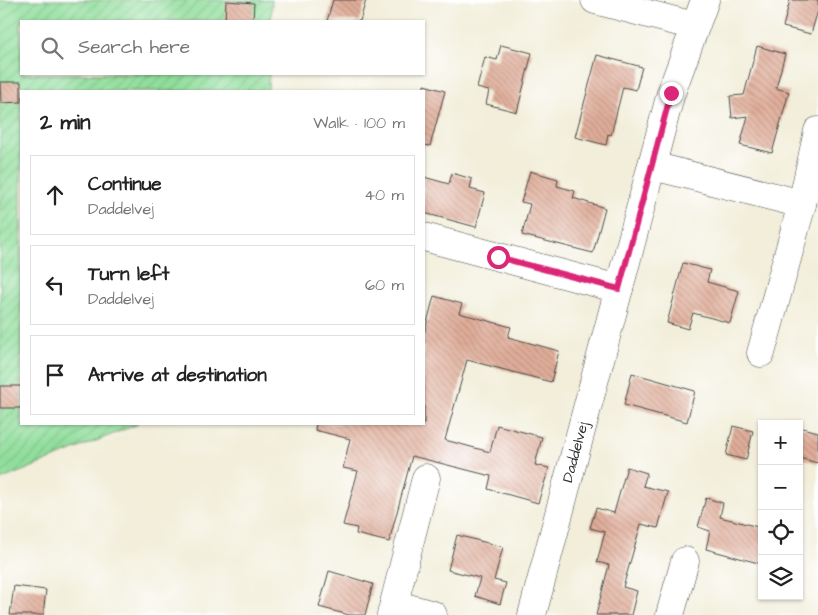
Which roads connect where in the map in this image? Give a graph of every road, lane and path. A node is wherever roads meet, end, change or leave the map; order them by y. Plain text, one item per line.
1 (595, 0) edge
2 (705, 0) edge
3 (694, 26) junction
4 (818, 131) edge
5 (653, 166) junction
6 (802, 204) junction
7 (425, 237) edge
8 (619, 289) junction
9 (761, 353) dead end
10 (426, 478) dead end
11 (685, 561) dead end
12 (392, 610) edge
13 (433, 615) edge
14 (532, 615) edge
15 (670, 615) edge

1 - 3 street
2 - 3 street, Daddelvej
3 - 5 street, Daddelvej
4 - 6 street
5 - 6 street
5 - 8 street, Daddelvej
6 - 9 street
7 - 8 street
8 - 14 street, Daddelvej
10 - 12 street
11 - 15 street
12 - 13 street

